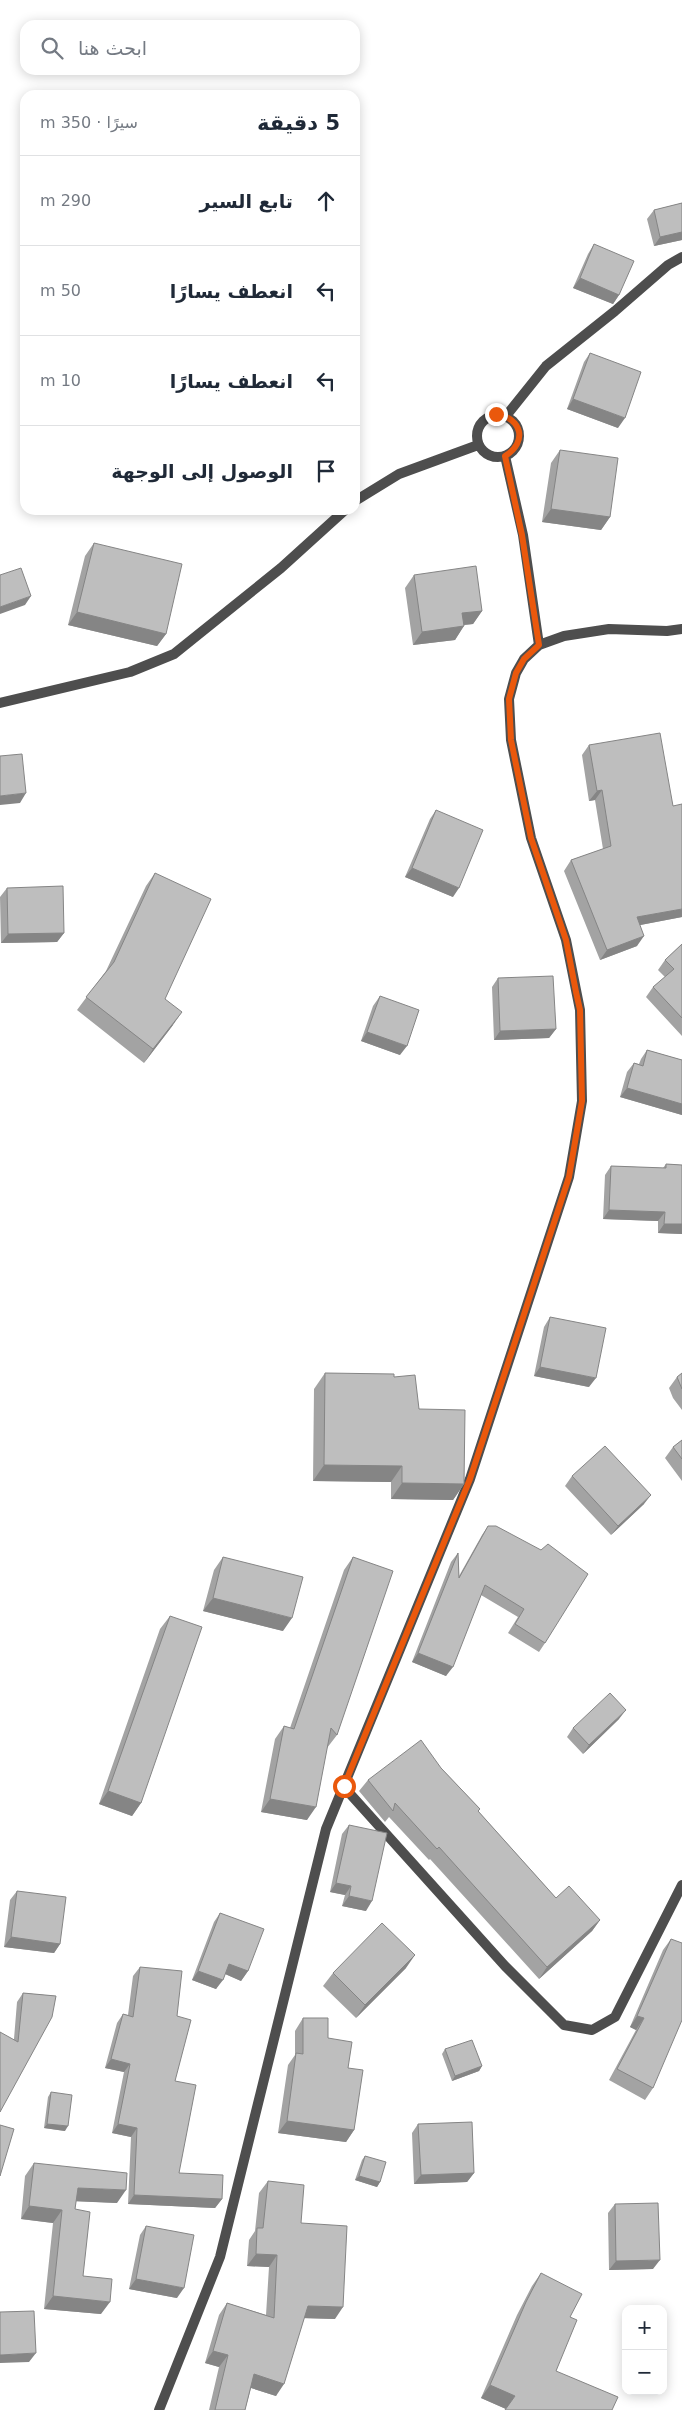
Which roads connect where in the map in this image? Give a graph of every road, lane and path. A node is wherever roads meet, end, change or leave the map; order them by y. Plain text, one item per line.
1 (682, 257) edge
2 (506, 416) junction
3 (478, 445) junction
4 (505, 456) junction
5 (360, 498) edge
6 (339, 515) edge
7 (682, 629) edge
8 (539, 645) junction
9 (0, 703) edge
10 (344, 1786) junction
11 (682, 1885) edge
12 (159, 2410) edge

1 - 2 street
2 - 3 street
2 - 4 street
3 - 4 street
3 - 5 street
4 - 8 street
6 - 9 street
7 - 8 street
8 - 10 street
10 - 11 street
10 - 12 street

